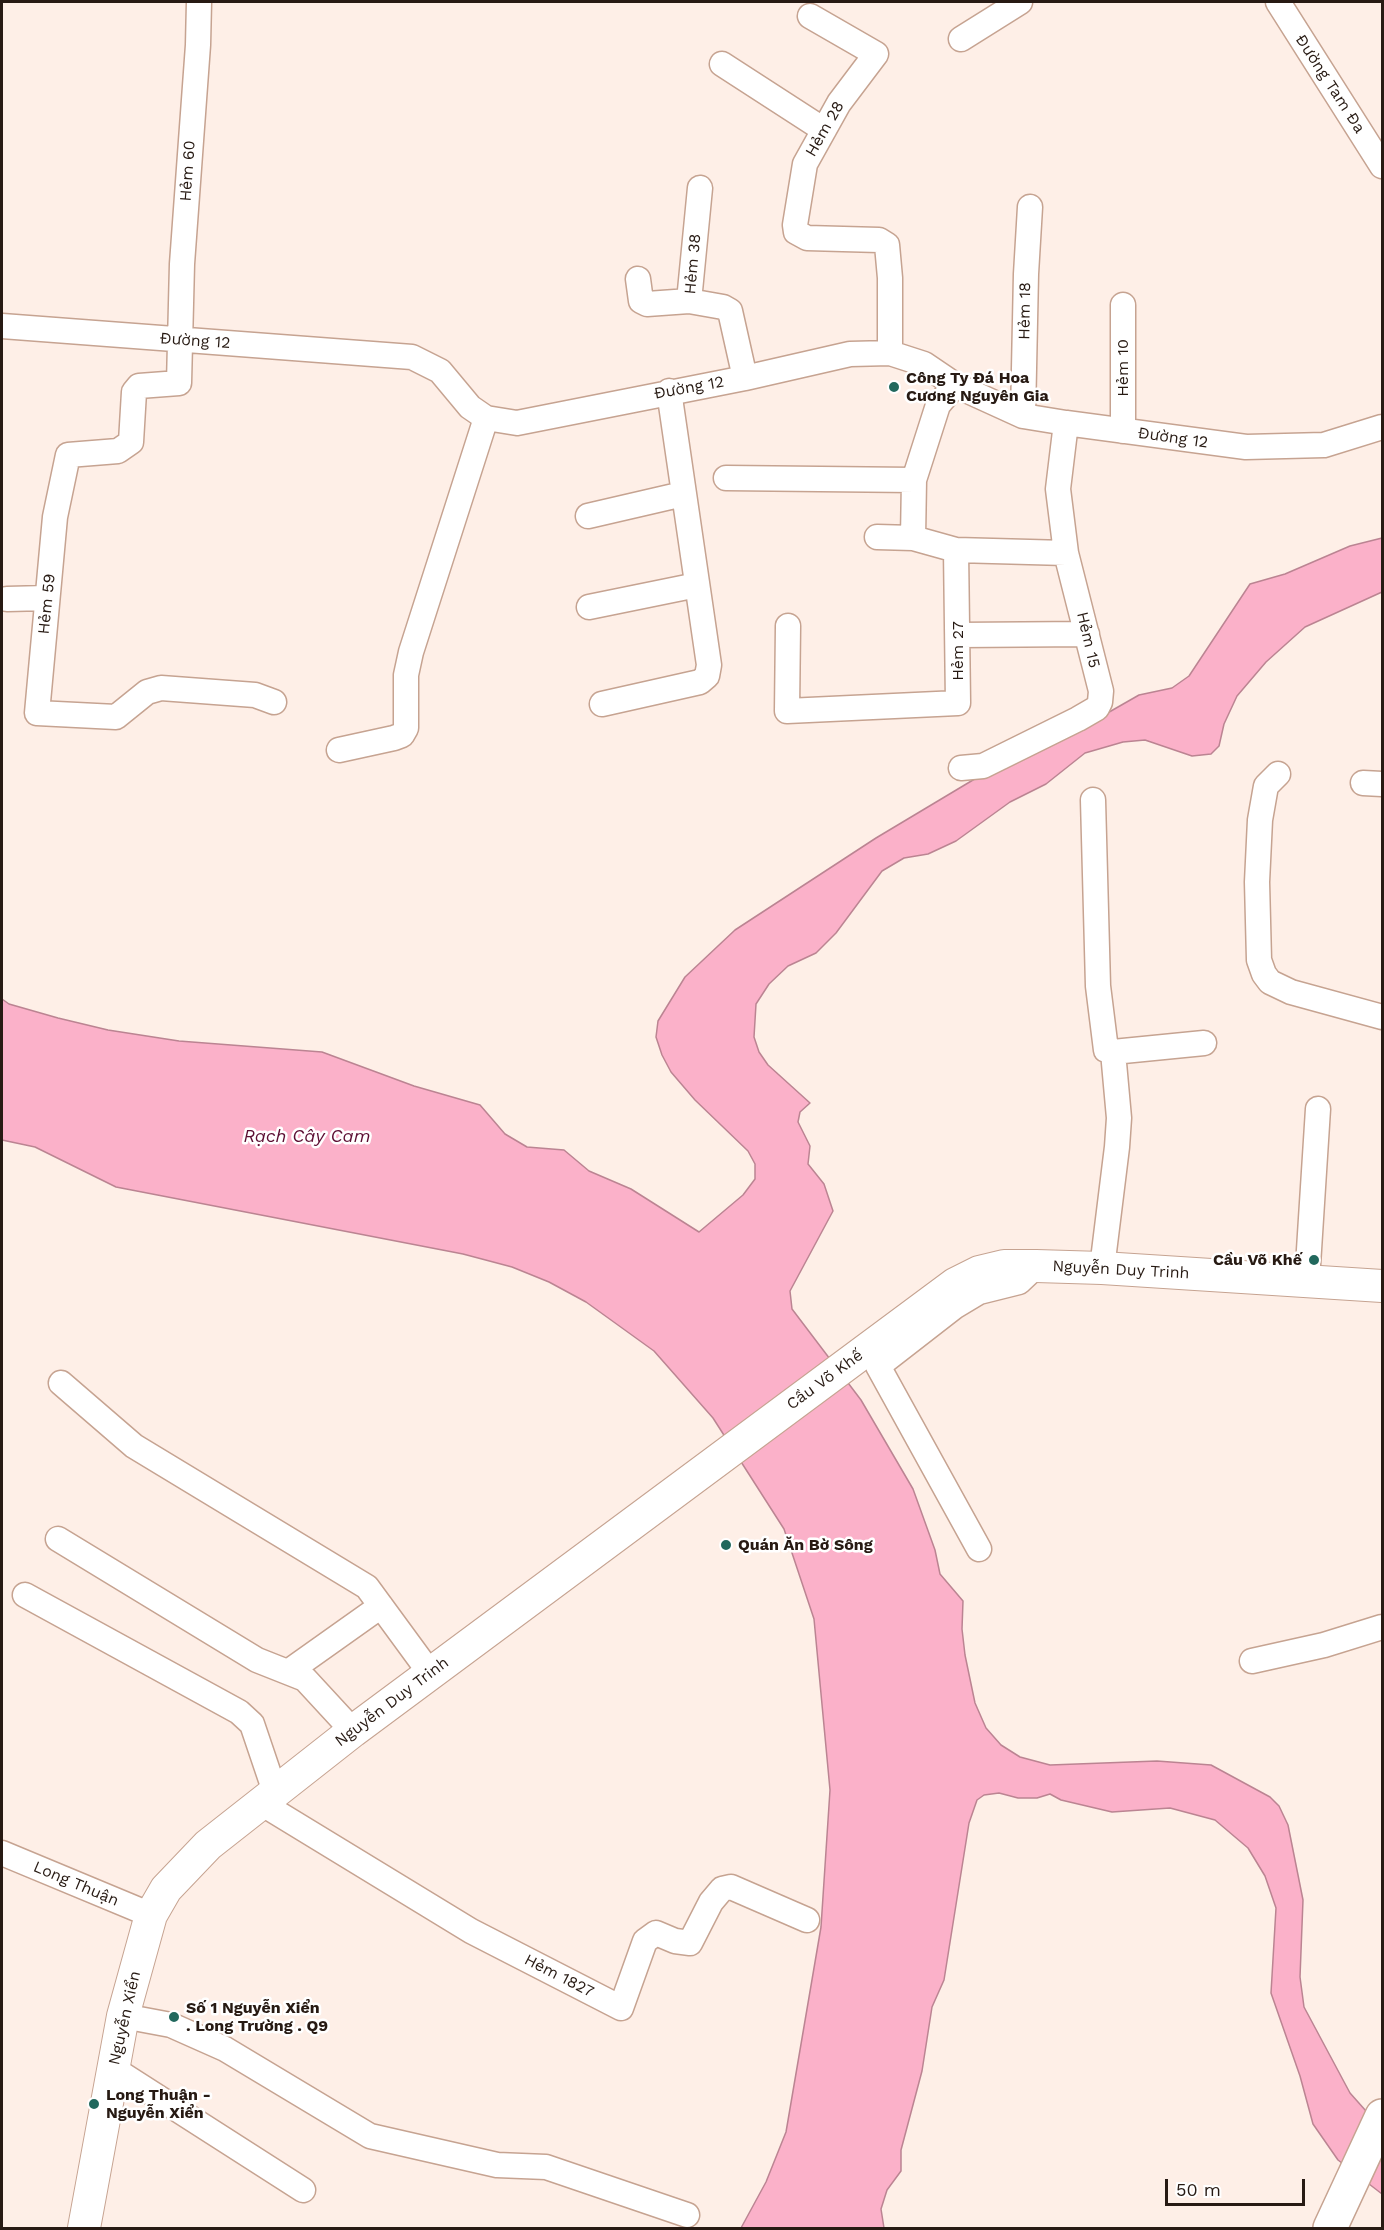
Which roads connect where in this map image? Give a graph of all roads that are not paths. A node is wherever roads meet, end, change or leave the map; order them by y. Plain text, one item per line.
1 (199, 2) edge
2 (1020, 2) edge
3 (1278, 2) edge
4 (810, 16) dead end
5 (961, 39) dead end
6 (722, 64) dead end
7 (824, 130) junction
8 (1376, 140) edge
9 (1383, 166) edge
10 (700, 188) dead end
11 (1030, 207) dead end
12 (638, 279) dead end
13 (689, 302) junction
14 (1123, 304) dead end
15 (2, 326) edge
16 (180, 340) junction
17 (890, 353) junction
18 (745, 378) junction
19 (955, 385) junction
20 (669, 391) junction
21 (1023, 416) junction
22 (486, 418) junction
23 (1066, 423) junction
24 (1383, 428) edge
25 (1123, 431) junction
26 (726, 478) dead end
27 (914, 480) junction
28 (683, 494) junction
29 (588, 516) dead end
30 (878, 537) dead end
31 (913, 538) junction
32 (956, 550) junction
33 (1066, 553) junction
34 (697, 585) junction
35 (46, 598) junction
36 (7, 599) dead end
37 (588, 606) dead end
38 (788, 626) dead end
39 (1087, 634) junction
40 (958, 635) junction
41 (274, 702) dead end
42 (602, 704) dead end
43 (339, 750) dead end
44 (961, 768) dead end
45 (1278, 774) dead end
46 (1093, 800) dead end
47 (1383, 1017) edge
48 (1204, 1043) dead end
49 (1113, 1052) junction
50 (1318, 1109) dead end
51 (1004, 1266) joint
52 (1036, 1266) junction
53 (1102, 1268) junction
54 (1306, 1281) junction
55 (1383, 1286) edge
56 (61, 1383) dead end
57 (652, 1507) joint
58 (58, 1539) dead end
59 (979, 1549) dead end
60 (25, 1595) dead end
61 (381, 1606) junction
62 (1383, 1627) edge
63 (1252, 1660) dead end
64 (288, 1672) junction
65 (430, 1673) junction
66 (353, 1731) junction
67 (268, 1797) junction
68 (2, 1853) edge
69 (151, 1915) junction
70 (807, 1920) dead end
71 (123, 2016) junction
72 (114, 2069) junction
73 (1383, 2116) edge
74 (303, 2190) dead end
75 (687, 2216) dead end
76 (84, 2229) edge
77 (1330, 2229) edge

1 - 16 street, Hẻm 60
2 - 5 street
3 - 8 street, Đường Tam Đa
4 - 7 street, Hẻm 28
6 - 7 street
7 - 17 street, Hẻm 28
8 - 9 street, Đường Tam Đa
10 - 13 street, Hẻm 38
11 - 21 street, Hẻm 18
12 - 13 street
13 - 18 street, Hẻm 38
14 - 25 street, Hẻm 10
15 - 16 street, Đường 12
16 - 22 street, Đường 12
16 - 35 street, Hẻm 59
17 - 18 street, Đường 12
17 - 19 street, Đường 12
18 - 20 street, Đường 12
19 - 21 street, Đường 12
19 - 27 street
20 - 22 street, Đường 12
20 - 28 street
21 - 23 street, Đường 12
22 - 43 street
23 - 25 street, Đường 12
23 - 33 street, Hẻm 15
24 - 25 street, Đường 12
26 - 27 street
27 - 31 street
28 - 29 street
28 - 34 street
30 - 31 street
31 - 32 street
32 - 33 street
32 - 40 street, Hẻm 27
33 - 39 street, Hẻm 15
34 - 37 street
34 - 42 street
35 - 36 street
35 - 41 street, Hẻm 59
38 - 40 street, Hẻm 27
39 - 40 street
39 - 44 street, Hẻm 15
45 - 47 street
46 - 49 street
48 - 49 street
49 - 53 street
50 - 54 street
51 - 52 main road, Nguyễn Duy Trinh
51 - 57 main road, Cầu Võ Khế
52 - 53 main road, Nguyễn Duy Trinh
52 - 59 street
53 - 54 main road, Nguyễn Duy Trinh
54 - 55 main road, Nguyễn Duy Trinh
56 - 61 street
57 - 65 main road, Nguyễn Duy Trinh
58 - 64 street
60 - 67 street
61 - 64 street
61 - 65 street
62 - 63 street
64 - 66 street
65 - 66 main road, Nguyễn Duy Trinh
66 - 67 main road, Nguyễn Duy Trinh
67 - 69 main road, Nguyễn Duy Trinh
67 - 70 street, Hẻm 1827
68 - 69 street, Long Thuận
69 - 71 main road, Nguyễn Xiển
71 - 72 main road, Nguyễn Xiển
71 - 75 street
72 - 74 street
72 - 76 main road, Nguyễn Xiển
73 - 77 highway

